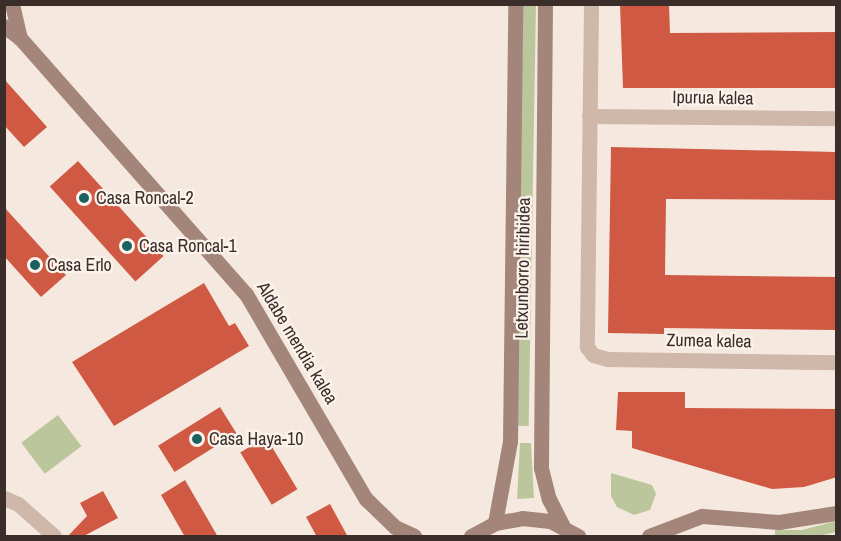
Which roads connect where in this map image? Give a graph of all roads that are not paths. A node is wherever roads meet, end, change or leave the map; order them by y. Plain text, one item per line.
1 (12, 4) edge
2 (515, 4) edge
3 (545, 4) edge
4 (591, 4) edge
5 (4, 26) edge
6 (20, 38) junction
7 (589, 116) junction
8 (837, 118) edge
9 (837, 362) edge
10 (4, 498) edge
11 (837, 513) edge
12 (495, 523) junction
13 (563, 527) junction
14 (413, 536) edge
15 (54, 537) edge
16 (471, 537) edge
17 (578, 537) edge
18 (649, 537) edge

1 - 6 main road, Aldabe mendia kalea
2 - 12 main road, Letxunborro hiribidea
3 - 13 main road, Letxunborro hiribidea
4 - 7 street
5 - 6 main road, Aldabe mendia kalea
6 - 14 main road, Aldabe mendia kalea
7 - 8 street, Ipurua kalea
7 - 9 street, Zumea kalea
10 - 15 street
11 - 18 main road
12 - 13 main road
12 - 16 main road
13 - 17 main road

